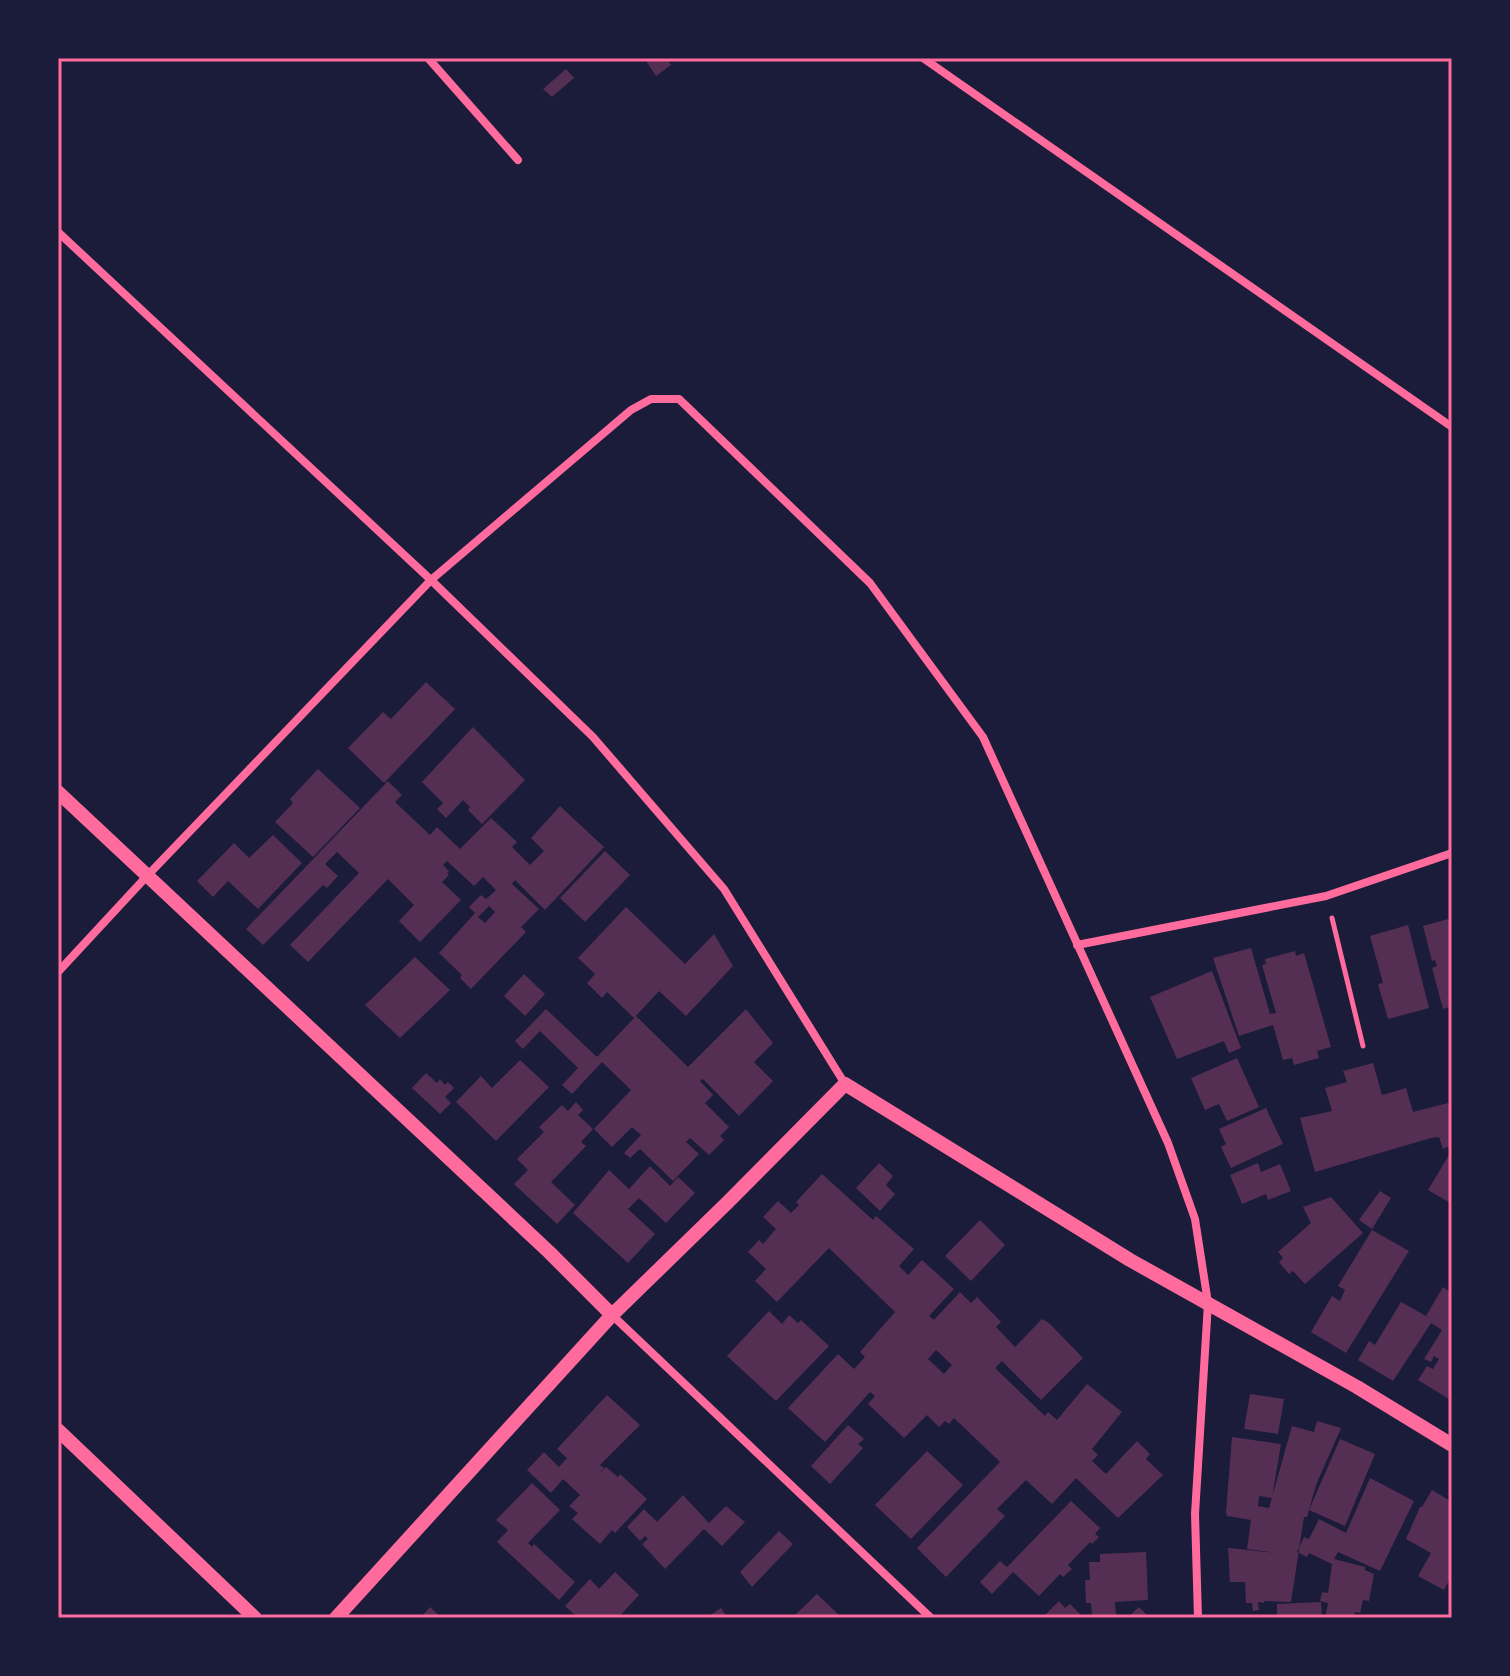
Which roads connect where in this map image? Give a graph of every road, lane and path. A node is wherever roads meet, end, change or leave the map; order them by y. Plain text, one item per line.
1 (428, 58) edge
2 (923, 58) edge
3 (518, 160) dead end
4 (58, 232) edge
5 (1451, 426) edge
6 (431, 580) junction
7 (58, 792) edge
8 (1452, 853) edge
9 (147, 876) junction
10 (1326, 896) junction
11 (1077, 945) junction
12 (58, 972) edge
13 (1363, 1046) dead end
14 (845, 1084) junction
15 (1208, 1303) junction
16 (612, 1315) junction
17 (58, 1430) edge
18 (1452, 1445) edge
19 (255, 1618) edge
20 (336, 1618) edge
21 (931, 1618) edge
22 (1198, 1618) edge

1 - 3 street
2 - 5 street
4 - 6 street
6 - 9 street
6 - 11 street
6 - 14 street
7 - 9 street
8 - 10 street
9 - 12 street
9 - 16 street
10 - 11 street
10 - 13 path
11 - 15 street
14 - 15 street
14 - 16 street
15 - 18 street
15 - 22 street
16 - 20 street
16 - 21 street
17 - 19 street

